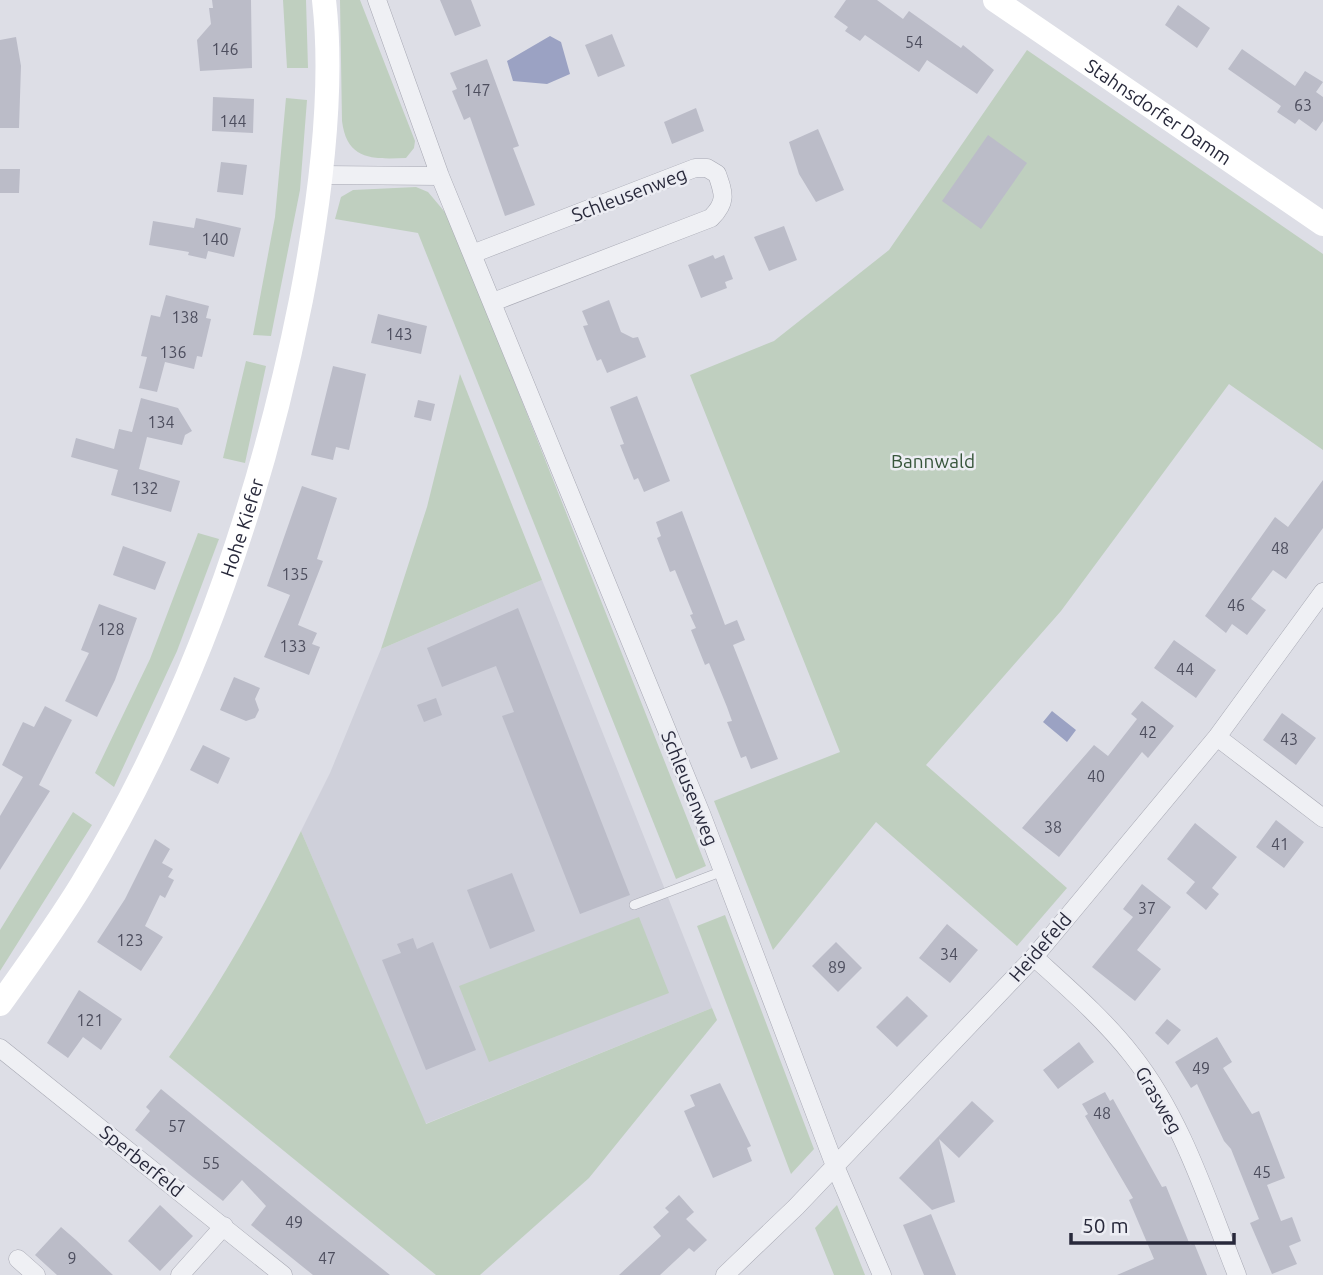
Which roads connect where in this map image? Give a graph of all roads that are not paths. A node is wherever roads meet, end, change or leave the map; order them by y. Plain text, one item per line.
1 (324, 0) edge
2 (377, 0) edge
3 (995, 0) edge
4 (321, 175) junction
5 (440, 176) junction
6 (1323, 224) edge
7 (472, 254) junction
8 (493, 302) junction
9 (1323, 592) edge
10 (1217, 737) junction
11 (1323, 818) edge
12 (723, 871) junction
13 (634, 905) dead end
14 (1034, 957) junction
15 (0, 1004) edge
16 (0, 1048) edge
17 (835, 1166) junction
18 (224, 1227) junction
19 (18, 1259) dead end
20 (36, 1275) edge
21 (180, 1275) edge
22 (283, 1275) edge
23 (725, 1275) edge
24 (882, 1275) edge
25 (1237, 1275) edge

1 - 4 street, Hohe Kiefer
2 - 5 street
3 - 6 street, Stahnsdorfer Damm
4 - 5 street
4 - 15 street, Hohe Kiefer
5 - 7 street, Schleusenweg
7 - 8 street, Schleusenweg
7 - 8 street, Schleusenweg
8 - 12 street, Schleusenweg
9 - 10 street, Heidefeld
10 - 11 street
10 - 14 street, Heidefeld
12 - 13 lane
12 - 17 street, Schleusenweg
14 - 17 street, Heidefeld
14 - 25 street, Grasweg
16 - 18 street, Sperberfeld
17 - 23 street, Heidefeld
17 - 24 street, Schleusenweg
18 - 21 street
18 - 22 street, Sperberfeld
19 - 20 street

